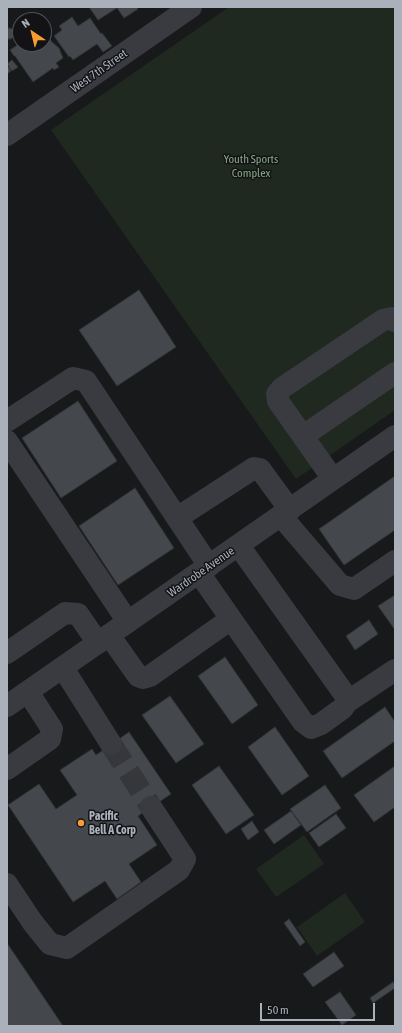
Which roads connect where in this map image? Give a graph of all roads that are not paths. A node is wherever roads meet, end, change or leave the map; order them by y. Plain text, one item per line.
1 (192, 7) edge
2 (7, 135) edge
3 (395, 321) edge
4 (395, 373) edge
5 (7, 421) edge
6 (303, 436) junction
7 (395, 436) edge
8 (7, 441) edge
9 (333, 479) junction
10 (286, 513) junction
11 (177, 518) junction
12 (238, 546) junction
13 (395, 561) edge
14 (204, 569) junction
15 (231, 618) junction
16 (128, 622) junction
17 (104, 639) junction
18 (7, 653) edge
19 (63, 668) junction
20 (395, 670) edge
21 (28, 692) junction
22 (347, 702) junction
23 (7, 706) edge
24 (111, 744) tunnel mouth
25 (7, 769) edge
26 (152, 807) tunnel mouth
27 (7, 884) edge

1 - 2 street, West 7th Street
3 - 6 street
4 - 6 street
5 - 11 street
6 - 9 street
7 - 9 street, Wardrobe Avenue
8 - 16 street
9 - 10 street, Wardrobe Avenue
10 - 11 street
10 - 12 street, Wardrobe Avenue
10 - 13 street
11 - 14 street
12 - 14 street, Wardrobe Avenue
12 - 22 street
14 - 15 street
14 - 16 street, Wardrobe Avenue
15 - 17 street
15 - 22 street
16 - 17 street, Wardrobe Avenue
17 - 18 street
17 - 19 street, Wardrobe Avenue
19 - 21 street, Wardrobe Avenue
19 - 24 street
20 - 22 street
21 - 23 street, Wardrobe Avenue
21 - 25 street
26 - 27 street

